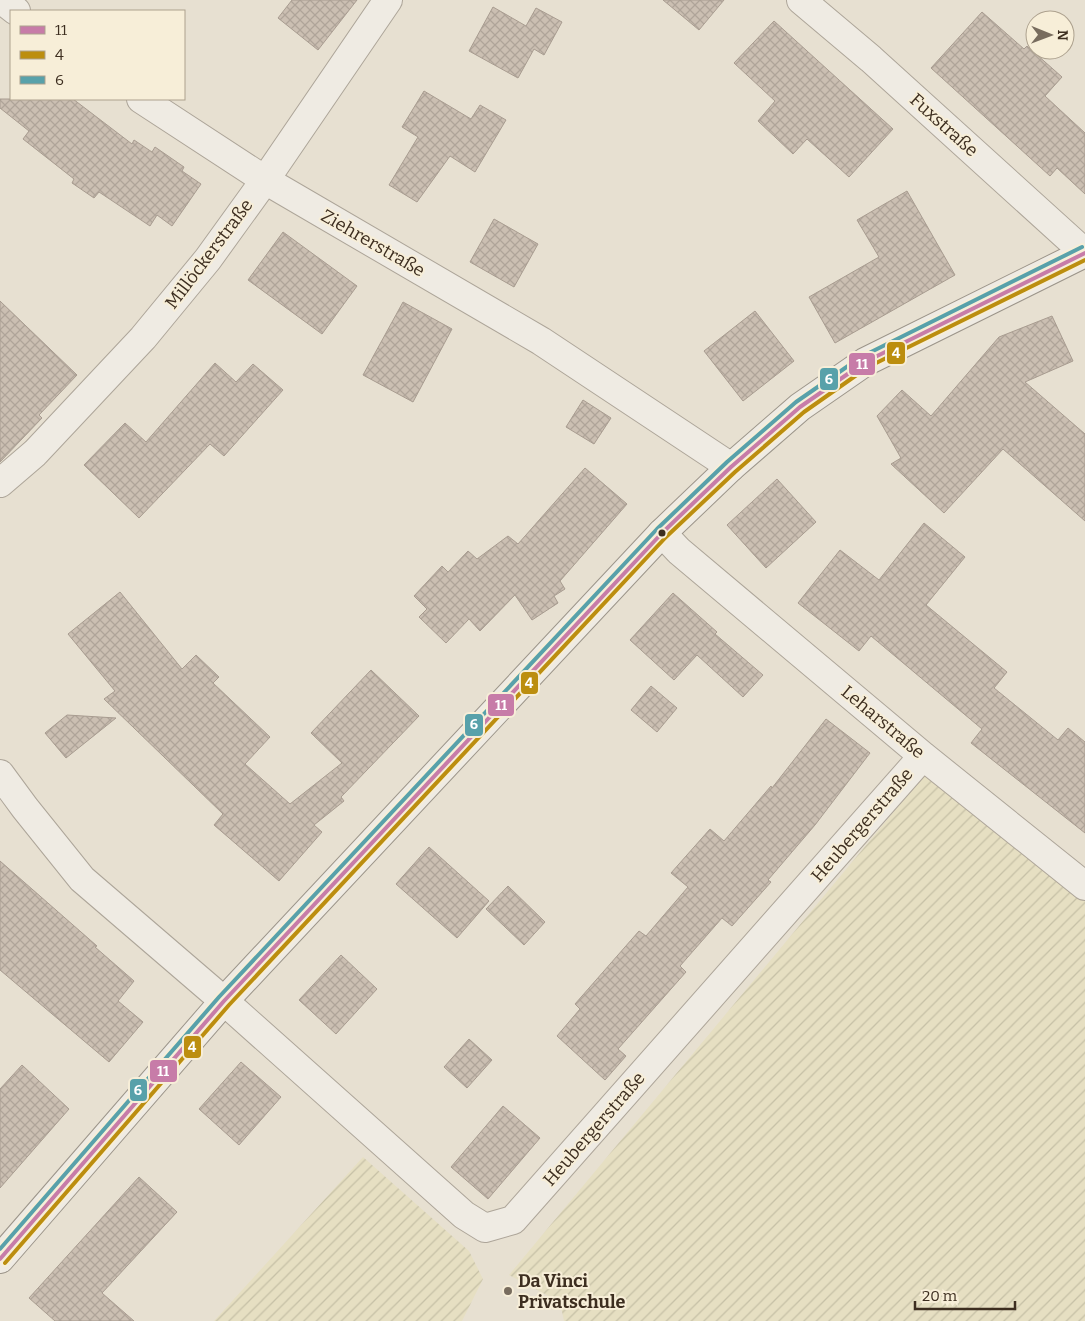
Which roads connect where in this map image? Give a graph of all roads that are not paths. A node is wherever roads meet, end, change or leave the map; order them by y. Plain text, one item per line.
1 (2, 0) edge
2 (388, 0) edge
3 (802, 0) edge
4 (15, 10) edge
5 (144, 100) edge
6 (265, 180) junction
7 (1085, 253) edge
8 (731, 467) junction
9 (0, 483) edge
10 (662, 533) junction
11 (923, 756) junction
12 (0, 774) edge
13 (1085, 886) edge
14 (224, 1002) junction
15 (0, 1259) edge

1 - 4 street
2 - 6 street, Millöckerstraße
3 - 7 street, Fuxstraße
5 - 6 street, Ziehrerstraße
6 - 8 street, Ziehrerstraße
6 - 9 street, Millöckerstraße
7 - 8 street
8 - 10 street
10 - 11 street, Leharstraße
10 - 14 street
11 - 13 street, Leharstraße
11 - 14 street, Heubergerstraße
12 - 14 street, Heubergerstraße
14 - 15 street

